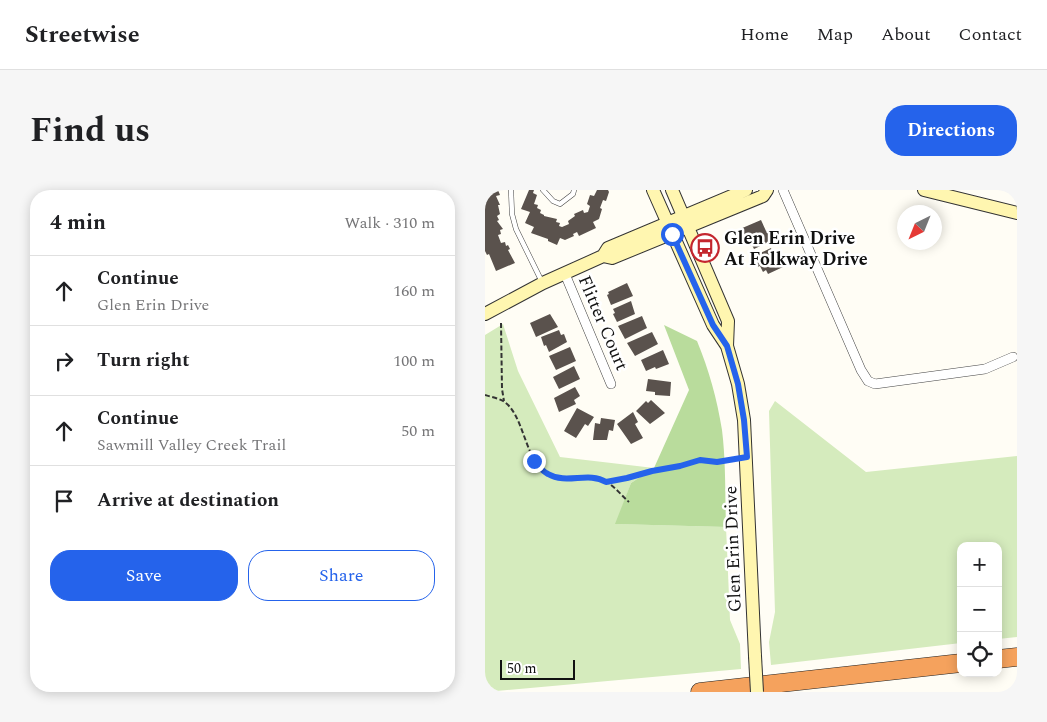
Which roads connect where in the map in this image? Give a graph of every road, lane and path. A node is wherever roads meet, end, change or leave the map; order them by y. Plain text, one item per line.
1 (511, 190) edge
2 (543, 190) edge
3 (574, 190) edge
4 (653, 190) edge
5 (672, 190) edge
6 (746, 190) edge
7 (767, 190) edge
8 (783, 190) edge
9 (924, 190) edge
10 (1017, 213) edge
11 (685, 222) junction
12 (670, 228) junction
13 (565, 274) junction
14 (543, 283) junction
15 (485, 314) edge
16 (501, 323) dead end
17 (727, 346) junction
18 (1013, 357) dead end
19 (611, 384) dead end
20 (485, 395) edge
21 (505, 401) junction
22 (747, 457) junction
23 (606, 482) junction
24 (629, 502) dead end
25 (1017, 657) edge
26 (1002, 659) edge
27 (957, 663) edge
28 (700, 692) edge
29 (757, 692) edge

1 - 14 lane
2 - 3 lane
4 - 12 street, Glen Erin Drive
5 - 11 street, Glen Erin Drive
6 - 11 street
7 - 11 street
8 - 18 street
9 - 10 street
11 - 12 street
11 - 17 street, Glen Erin Drive
12 - 13 street
12 - 17 street, Glen Erin Drive
13 - 14 street
13 - 19 street, Flitter Court
14 - 15 street
16 - 21 path
17 - 22 street, Glen Erin Drive
20 - 21 path
21 - 23 path
22 - 23 path
22 - 29 street, Glen Erin Drive, bridge
23 - 24 path
25 - 26 highway
27 - 28 highway

